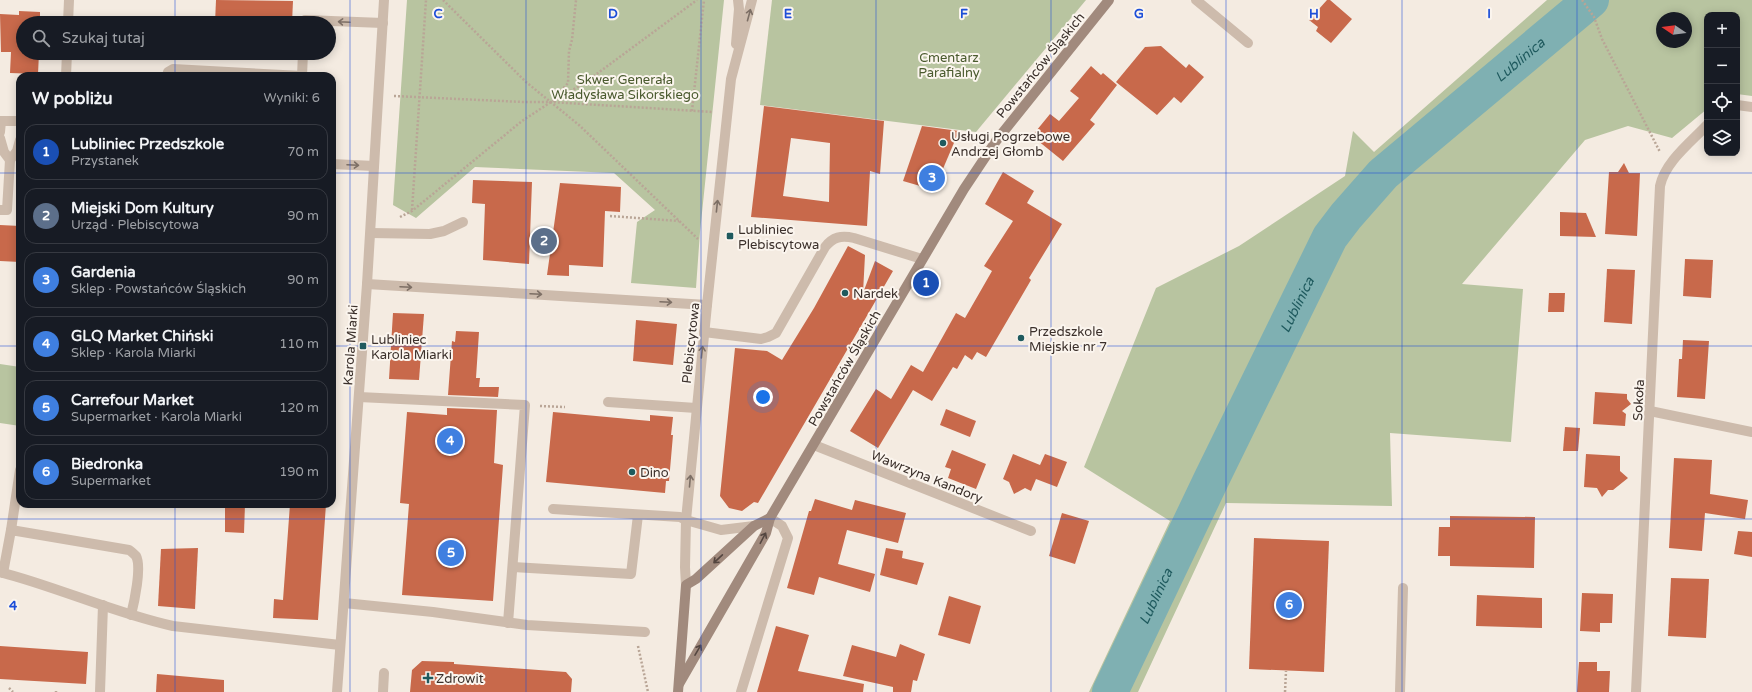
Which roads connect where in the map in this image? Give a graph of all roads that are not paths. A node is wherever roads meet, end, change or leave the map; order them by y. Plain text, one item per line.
1 (69, 0) edge
2 (384, 0) edge
3 (738, 0) edge
4 (752, 0) edge
5 (1109, 0) edge
6 (1196, 0) edge
7 (68, 16) edge
8 (336, 21) edge
9 (383, 23) junction
10 (1248, 42) dead end
11 (67, 60) edge
12 (303, 60) edge
13 (66, 72) edge
14 (168, 72) edge
15 (228, 72) edge
16 (302, 72) edge
17 (731, 79) junction
18 (1740, 105) edge
19 (1752, 107) edge
20 (16, 121) edge
21 (1704, 128) edge
22 (0, 132) edge
23 (0, 138) edge
24 (16, 152) edge
25 (10, 160) junction
26 (336, 164) edge
27 (374, 166) junction
28 (0, 210) edge
29 (463, 222) dead end
30 (371, 233) junction
31 (922, 259) junction
32 (367, 284) junction
33 (707, 305) junction
34 (704, 332) junction
35 (359, 397) junction
36 (608, 402) dead end
37 (696, 408) junction
38 (1650, 412) junction
39 (1752, 432) edge
40 (814, 445) junction
41 (16, 497) edge
42 (553, 509) dead end
43 (638, 514) junction
44 (770, 518) junction
45 (686, 520) junction
46 (754, 526) junction
47 (11, 530) junction
48 (1031, 531) dead end
49 (513, 567) junction
50 (2, 573) edge
51 (686, 585) junction
52 (1403, 588) dead end
53 (344, 603) junction
54 (103, 605) junction
55 (131, 615) junction
56 (508, 623) junction
57 (639, 632) road end
58 (340, 645) junction
59 (384, 673) dead end
60 (678, 688) edge
61 (100, 692) edge
62 (337, 692) edge
63 (383, 692) edge
64 (741, 692) edge
65 (1400, 692) edge
66 (1636, 692) edge

1 - 7 street
2 - 9 street, Karola Miarki
3 - 17 street
17 -> 4 street, Plebiscytowa
5 - 31 main road, Powstańców Śląskich
6 - 10 street
9 -> 8 street
9 - 27 street, Karola Miarki
11 - 13 street
12 - 16 street
14 - 15 street
33 -> 17 street, Plebiscytowa
18 - 19 street
20 - 22 street
21 - 38 street, Sokoła
23 - 25 street
24 - 25 street
25 - 28 street
26 -> 27 street
27 - 30 street, Karola Miarki
29 - 30 street
30 - 32 street, Karola Miarki
31 - 34 street
31 - 40 main road, Powstańców Śląskich
32 -> 33 street
32 - 35 street, Karola Miarki
33 - 34 street, Plebiscytowa
37 -> 34 street, Plebiscytowa
35 - 49 street
35 - 53 street, Karola Miarki
36 - 37 street
45 -> 37 street, Plebiscytowa
38 - 39 street
38 - 66 street, Sokoła
40 - 44 main road, Powstańców Śląskich
40 - 48 street, Wawrzyna Kandory
41 - 47 street
42 - 43 street
43 - 45 street
43 - 49 street
44 - 46 main road
60 -> 44 main road, Powstańców Śląskich
44 - 64 street
45 - 46 street
45 - 51 street, Plebiscytowa
46 -> 51 main road
47 - 50 street
47 - 55 street
49 - 56 street
50 - 54 street
51 - 60 main road, Plebiscytowa
52 - 65 street
53 - 56 street
53 - 58 street, Karola Miarki
54 - 55 street
54 - 61 street
55 - 58 street
56 - 57 street
58 - 62 street, Karola Miarki
59 - 63 street

